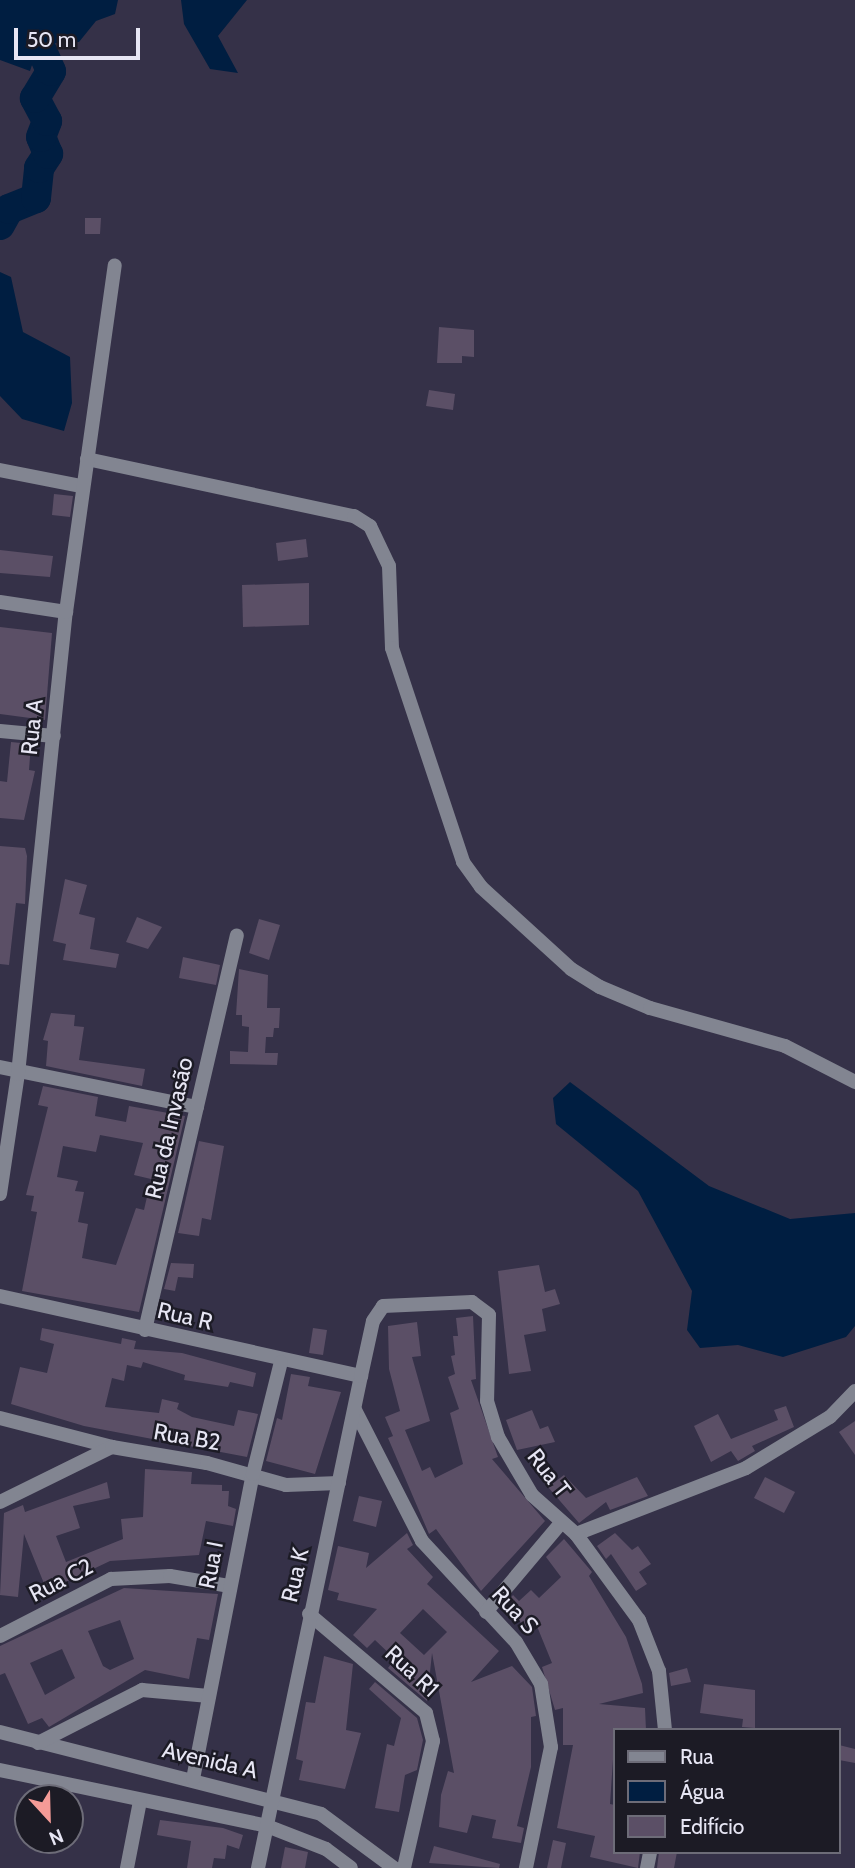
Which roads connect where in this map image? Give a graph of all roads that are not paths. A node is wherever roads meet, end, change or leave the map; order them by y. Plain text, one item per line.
1 (115, 265) dead end
2 (88, 459) junction
3 (0, 470) edge
4 (81, 486) junction
5 (0, 602) edge
6 (65, 612) junction
7 (0, 731) edge
8 (54, 736) junction
9 (237, 936) dead end
10 (0, 1067) edge
11 (18, 1074) junction
12 (855, 1082) edge
13 (197, 1107) junction
14 (0, 1188) edge
15 (0, 1194) edge
16 (0, 1296) edge
17 (392, 1303) joint
18 (145, 1330) junction
19 (281, 1362) junction
20 (361, 1376) junction
21 (855, 1391) edge
22 (355, 1410) junction
23 (0, 1418) edge
24 (112, 1447) junction
25 (253, 1474) junction
26 (339, 1483) junction
27 (0, 1502) edge
28 (561, 1523) junction
29 (576, 1534) junction
30 (230, 1586) junction
31 (486, 1612) junction
32 (309, 1614) junction
33 (0, 1636) edge
34 (209, 1696) junction
35 (665, 1728) edge
36 (0, 1732) edge
37 (38, 1743) junction
38 (0, 1770) edge
39 (193, 1779) junction
40 (272, 1798) junction
41 (140, 1801) junction
42 (267, 1826) junction
43 (127, 1868) edge
44 (258, 1868) edge
45 (351, 1868) edge
46 (394, 1868) edge
47 (404, 1868) edge
48 (526, 1868) edge

1 - 2 street, Rua A
2 - 4 street, Rua A
2 - 12 street
3 - 4 street
4 - 6 street, Rua A
5 - 6 street
6 - 8 street, Rua A
7 - 8 street
8 - 11 street, Rua A
9 - 13 street, Rua da Invasão
10 - 11 street
11 - 13 street
11 - 14 street, Rua A
13 - 18 street, Rua da Invasão
14 - 15 street, Rua A
16 - 18 street, Rua R
17 - 20 street, Rua K
17 - 28 street, Rua T
18 - 19 street, Rua R
19 - 20 street, Rua R
19 - 25 street, Rua I
20 - 22 street, Rua K
21 - 29 street
22 - 26 street, Rua K
22 - 31 street, Rua S
23 - 24 street, Rua B2
24 - 25 street, Rua B2
24 - 27 street
25 - 26 street, Rua B2
25 - 30 street, Rua I
26 - 32 street, Rua K
28 - 29 street, Rua T
28 - 31 street
29 - 35 street, Rua T
30 - 33 street, Rua C2
30 - 34 street, Rua I
31 - 48 street, Rua S
32 - 40 street, Rua K
32 - 47 street, Rua R1
34 - 37 street
34 - 39 street, Rua I
36 - 37 street, Avenida A
37 - 39 street, Avenida A
38 - 41 street
39 - 40 street, Avenida A
40 - 42 street, Rua K
40 - 46 street, Avenida A
41 - 42 street
41 - 43 street
42 - 44 street, Rua K
42 - 45 street

